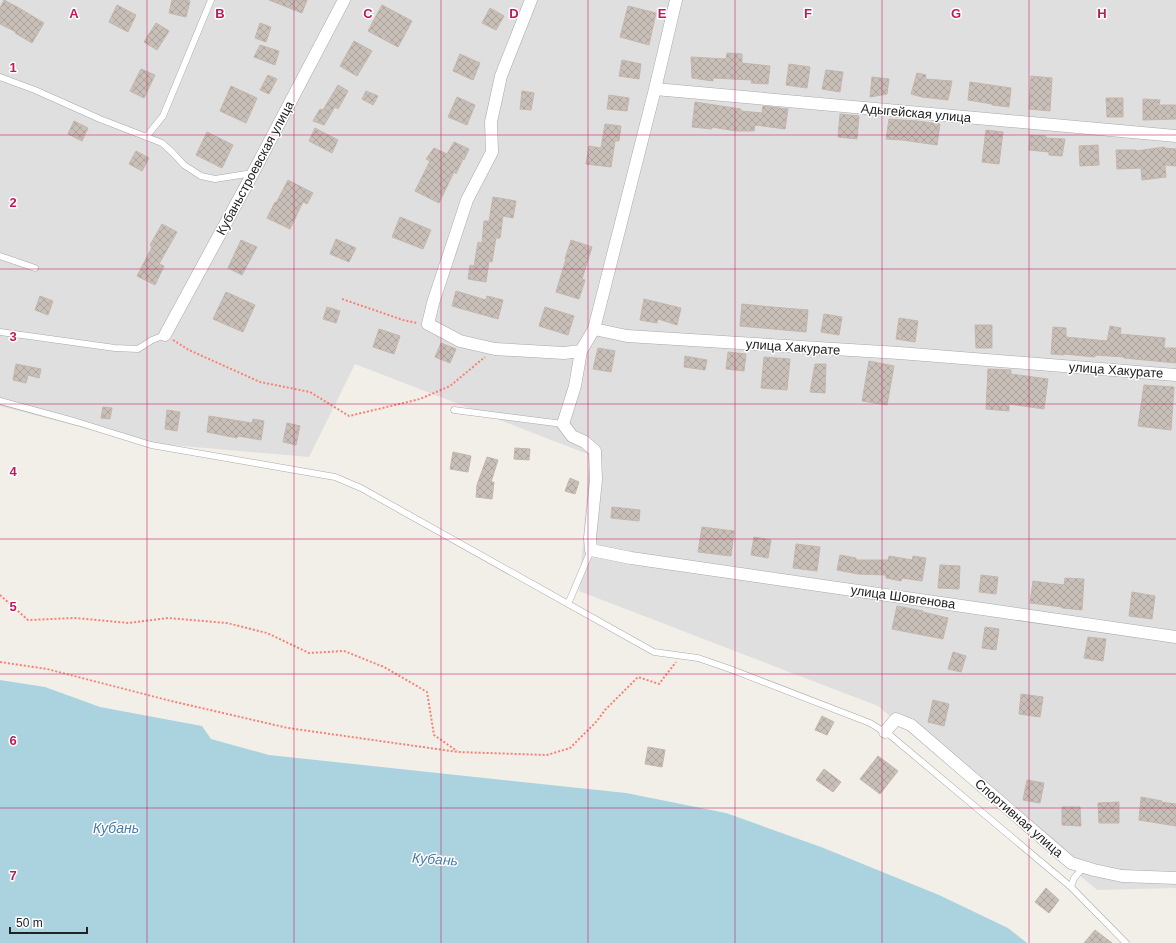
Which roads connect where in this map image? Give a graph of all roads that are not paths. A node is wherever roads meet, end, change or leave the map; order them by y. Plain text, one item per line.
1 (211, 0) edge
2 (344, 0) edge
3 (531, 0) edge
4 (676, 0) edge
5 (0, 77) edge
6 (656, 89) junction
7 (1176, 136) edge
8 (146, 137) junction
9 (253, 173) junction
10 (0, 256) edge
11 (35, 268) dead end
12 (594, 329) junction
13 (0, 332) edge
14 (165, 335) joint
15 (581, 351) junction
16 (1176, 374) edge
17 (0, 401) edge
18 (454, 410) dead end
19 (563, 424) junction
20 (591, 550) junction
21 (568, 604) junction
22 (1176, 637) edge
23 (885, 732) junction
24 (1084, 867) junction
25 (1176, 878) edge
26 (1071, 887) junction
27 (1126, 943) edge

1 - 8 lane
2 - 9 street, Кубаньстроевская улица
3 - 15 street
4 - 6 street
5 - 8 lane
6 - 7 street, Адыгейская улица
6 - 12 street
8 - 9 lane
9 - 14 street, Кубаньстроевская улица
10 - 11 lane
12 - 15 street
12 - 16 street, улица Хакурате
13 - 14 lane
15 - 19 street
17 - 21 lane
18 - 19 lane
19 - 20 street
20 - 21 lane
20 - 22 street, улица Шовгенова
21 - 23 lane
23 - 24 street, Спортивная улица
23 - 26 lane
24 - 25 street, Спортивная улица
24 - 26 lane
26 - 27 lane

